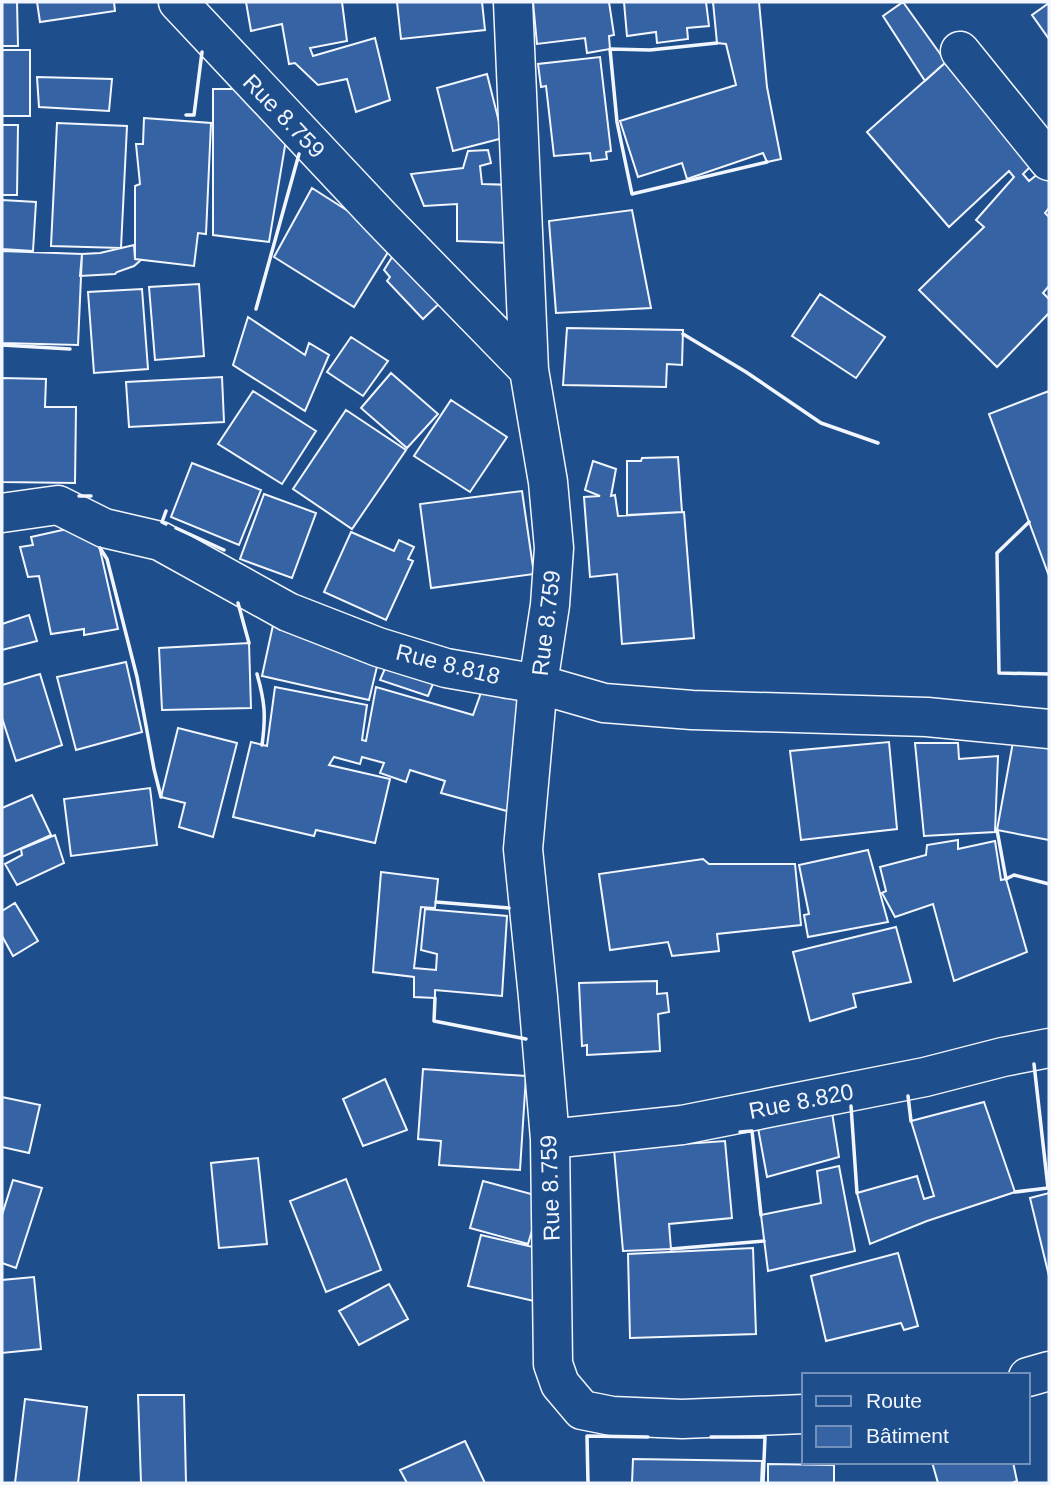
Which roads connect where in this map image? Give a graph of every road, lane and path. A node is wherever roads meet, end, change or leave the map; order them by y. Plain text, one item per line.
1 (178, 2) edge
2 (513, 2) edge
3 (960, 51) dead end
4 (1049, 161) edge
5 (529, 370) junction
6 (2, 513) edge
7 (538, 684) junction
8 (1049, 729) edge
9 (1049, 1048) edge
10 (550, 1139) junction
11 (1049, 1371) edge
12 (1030, 1376) edge
13 (802, 1414) edge

1 - 5 street, Rue 8.759
2 - 5 street
3 - 4 street
5 - 7 street, Rue 8.759
6 - 7 street, Rue 8.818
7 - 8 street, Rue 8.818
7 - 10 street, Rue 8.759
9 - 10 street, Rue 8.820
10 - 13 street, Rue 8.759
11 - 12 street

